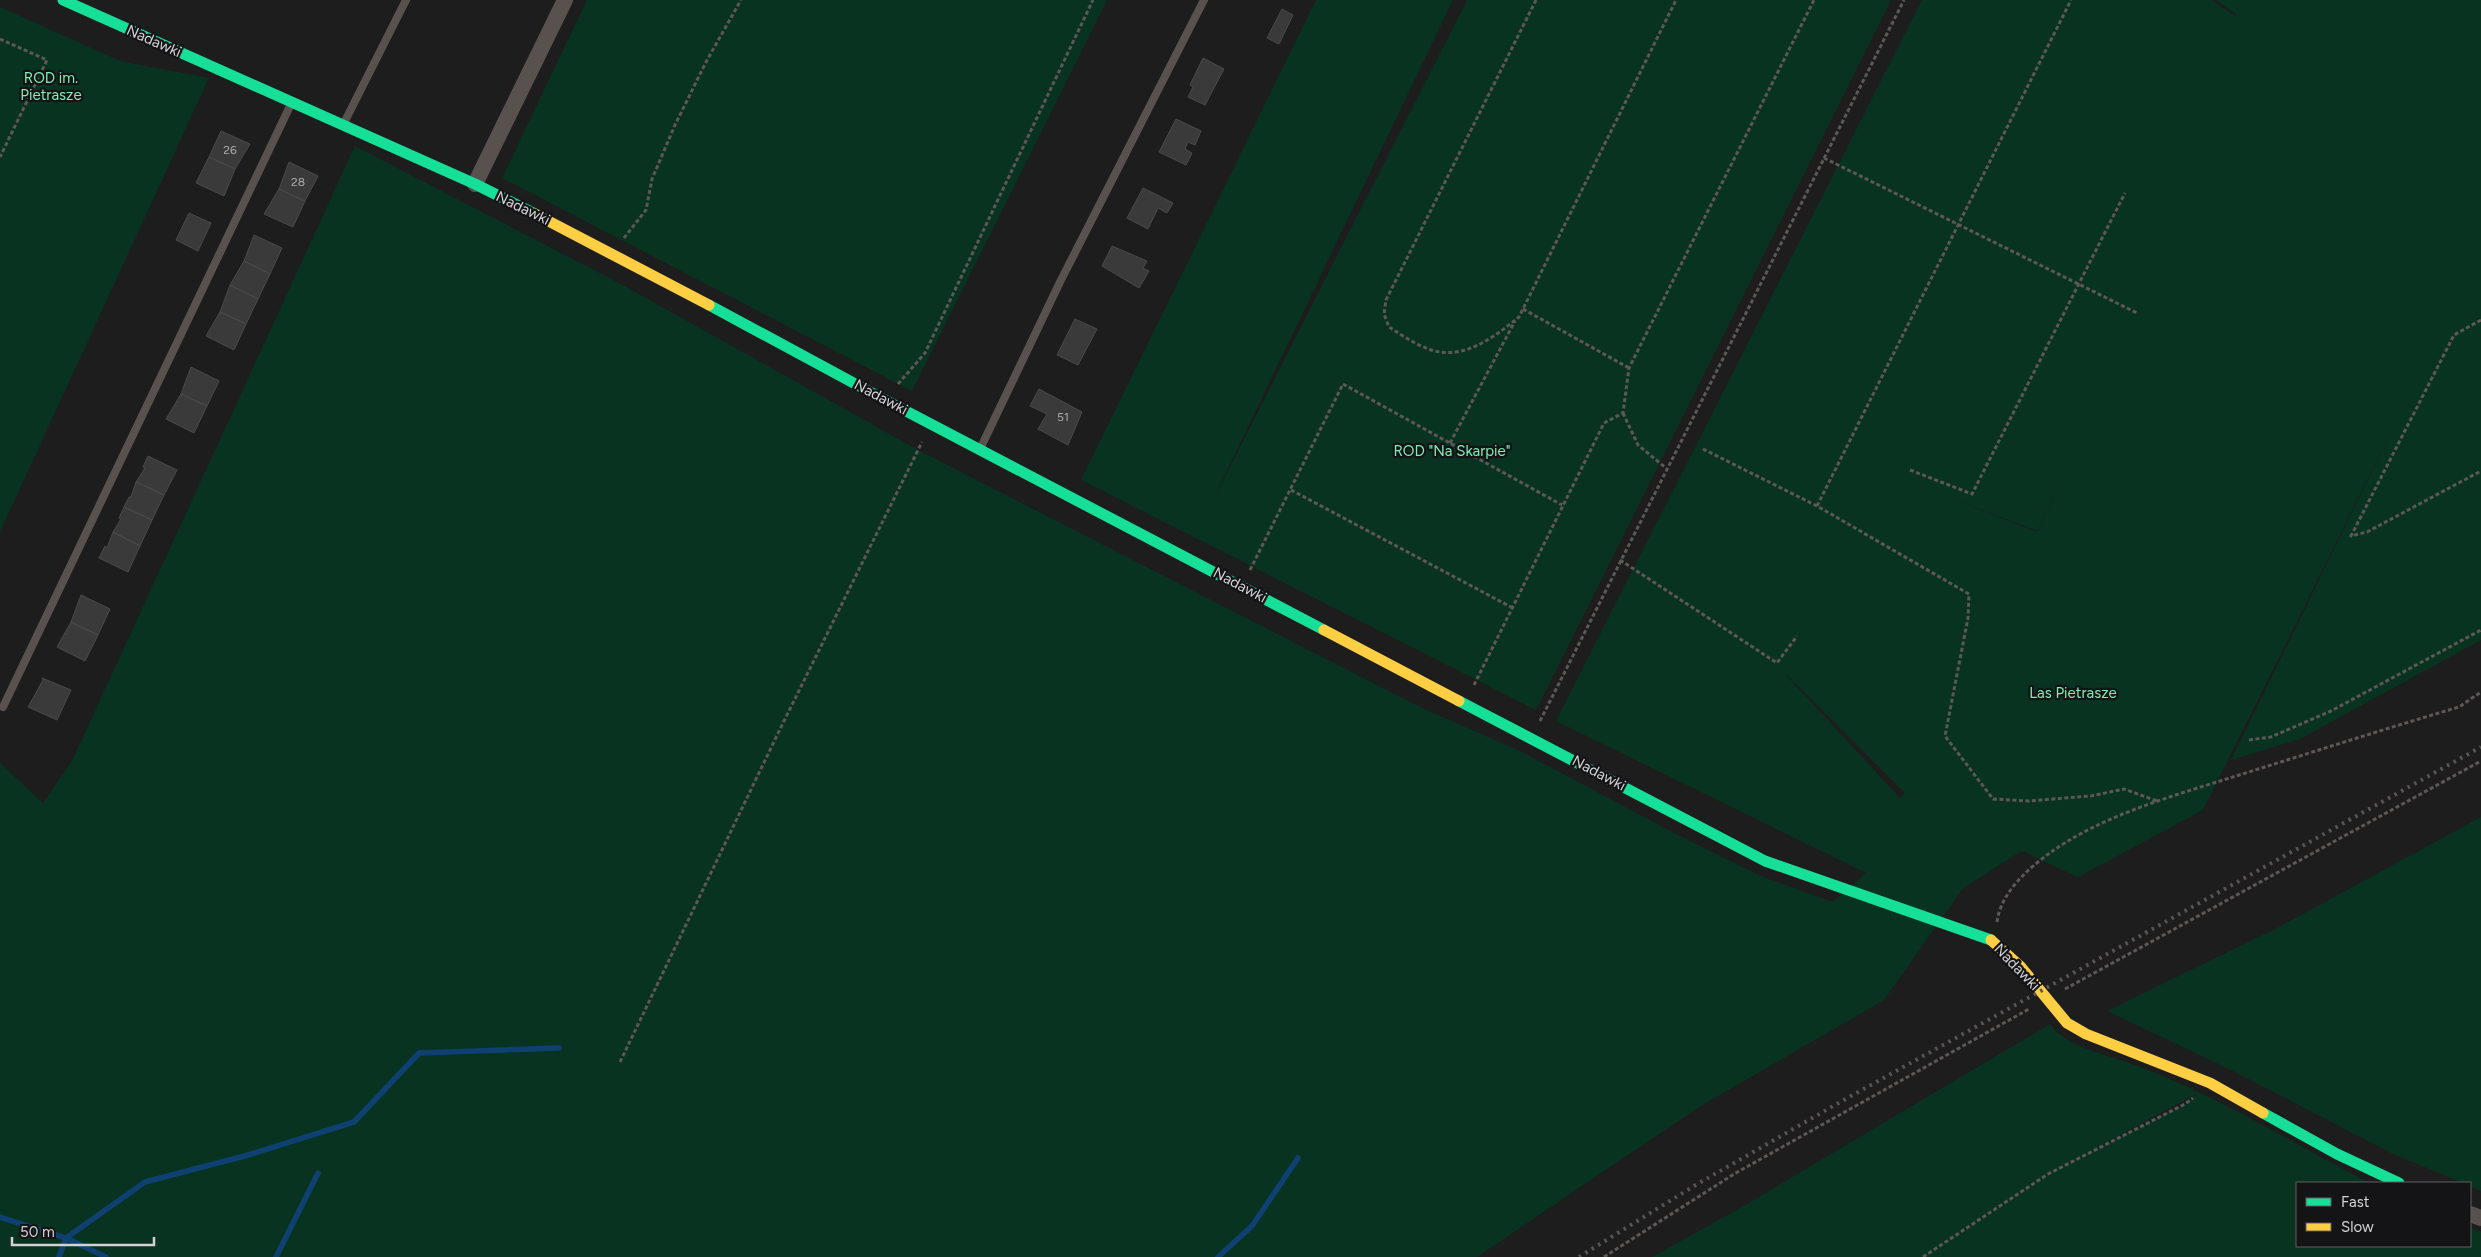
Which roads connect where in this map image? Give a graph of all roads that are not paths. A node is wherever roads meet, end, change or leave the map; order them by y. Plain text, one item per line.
1 (63, 0) edge
2 (406, 0) edge
3 (565, 0) edge
4 (1204, 0) edge
5 (292, 102) junction
6 (343, 125) junction
7 (475, 184) junction
8 (980, 449) junction
9 (3, 707) dead end
10 (2397, 1182) edge

1 - 5 street, Nadawki
2 - 6 lane
3 - 7 street
4 - 8 lane
5 - 6 street, Nadawki
5 - 9 lane
6 - 7 street, Nadawki
7 - 8 street, Nadawki
8 - 10 street, Nadawki

